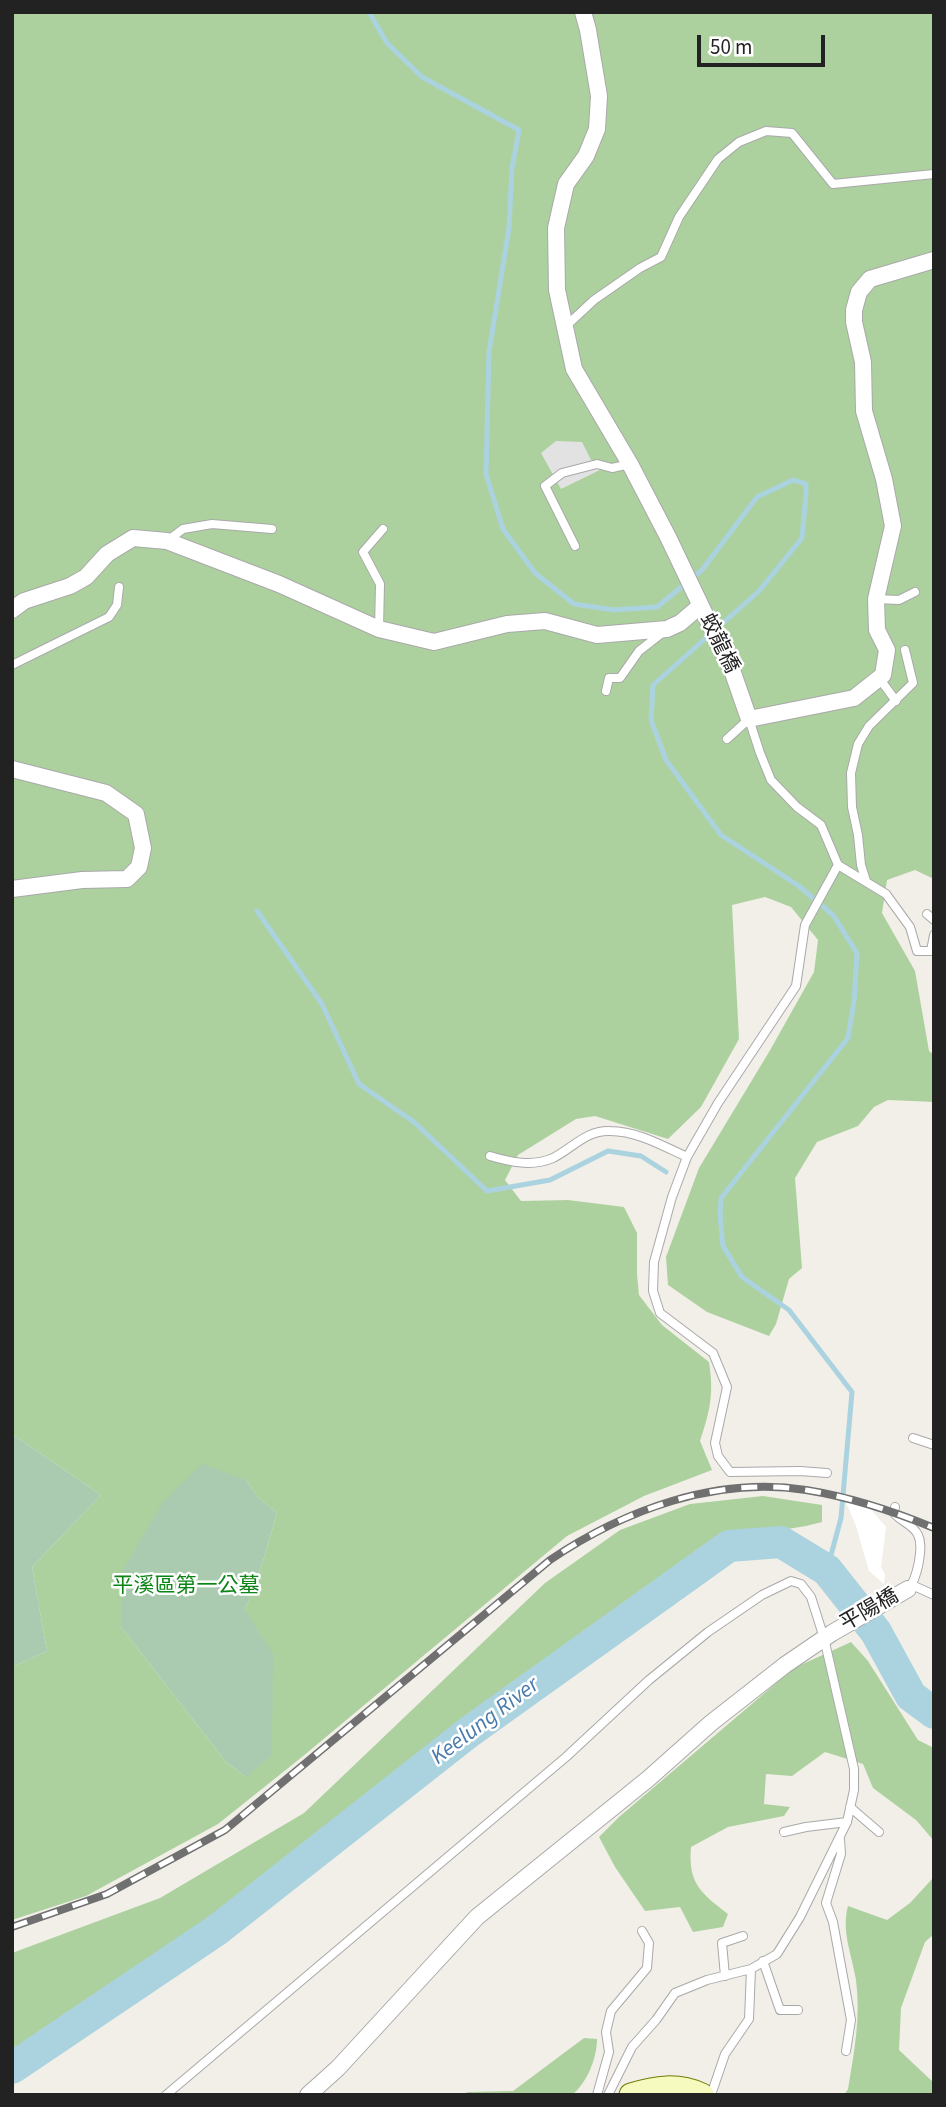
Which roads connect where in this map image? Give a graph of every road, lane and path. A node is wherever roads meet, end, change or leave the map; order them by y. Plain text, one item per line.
1 (583, 12) edge
2 (934, 174) edge
3 (934, 260) edge
4 (565, 327) junction
5 (629, 464) junction
6 (272, 529) dead end
7 (383, 529) dead end
8 (167, 541) junction
9 (575, 546) dead end
10 (119, 587) dead end
11 (915, 592) dead end
12 (876, 599) junction
13 (700, 606) junction
14 (12, 610) edge
15 (379, 629) junction
16 (667, 629) junction
17 (905, 650) dead end
18 (12, 666) edge
19 (878, 678) junction
20 (606, 691) dead end
21 (896, 701) junction
22 (749, 719) junction
23 (727, 739) dead end
24 (12, 769) edge
25 (838, 864) junction
26 (866, 881) junction
27 (12, 889) edge
28 (934, 935) edge
29 (489, 1156) dead end
30 (687, 1157) junction
31 (914, 1438) dead end
32 (934, 1445) edge
33 (827, 1473) dead end
34 (895, 1507) dead end
35 (910, 1587) junction
36 (934, 1595) edge
37 (828, 1636) junction
38 (850, 1807) junction
39 (847, 1822) junction
40 (784, 1832) dead end
41 (879, 1832) dead end
42 (840, 1836) junction
43 (642, 1931) dead end
44 (743, 1936) dead end
45 (763, 1961) junction
46 (751, 1969) junction
47 (724, 1976) junction
48 (798, 2010) dead end
49 (846, 2052) dead end
50 (166, 2095) edge
51 (308, 2095) edge
52 (597, 2095) edge
53 (608, 2095) edge
54 (631, 2095) edge
55 (702, 2095) edge
56 (711, 2095) edge

1 - 4 street, 蛟龍橋
2 - 4 lane
3 - 12 street
4 - 5 street, 蛟龍橋
5 - 9 lane
5 - 13 street, 蛟龍橋
6 - 8 lane
7 - 15 lane
8 - 14 street
8 - 15 street
10 - 18 lane
11 - 12 lane
12 - 19 street
13 - 16 street
13 - 22 street, 蛟龍橋
15 - 16 street
16 - 20 lane
17 - 21 lane
19 - 21 lane
19 - 22 street
21 - 26 lane
22 - 23 lane
22 - 25 lane
24 - 27 street
25 - 26 lane
25 - 30 lane
26 - 28 lane
29 - 30 lane
30 - 33 lane
31 - 32 lane
34 - 35 lane
35 - 36 lane
35 - 37 street, 平陽橋
37 - 38 lane
37 - 50 lane
37 - 51 street, 平陽橋
38 - 39 lane
38 - 41 lane
39 - 40 lane
39 - 42 lane
42 - 45 lane
42 - 49 lane
43 - 52 lane
44 - 47 lane
45 - 46 lane
45 - 48 lane
46 - 47 lane
46 - 56 lane
47 - 53 lane
54 - 55 main road

